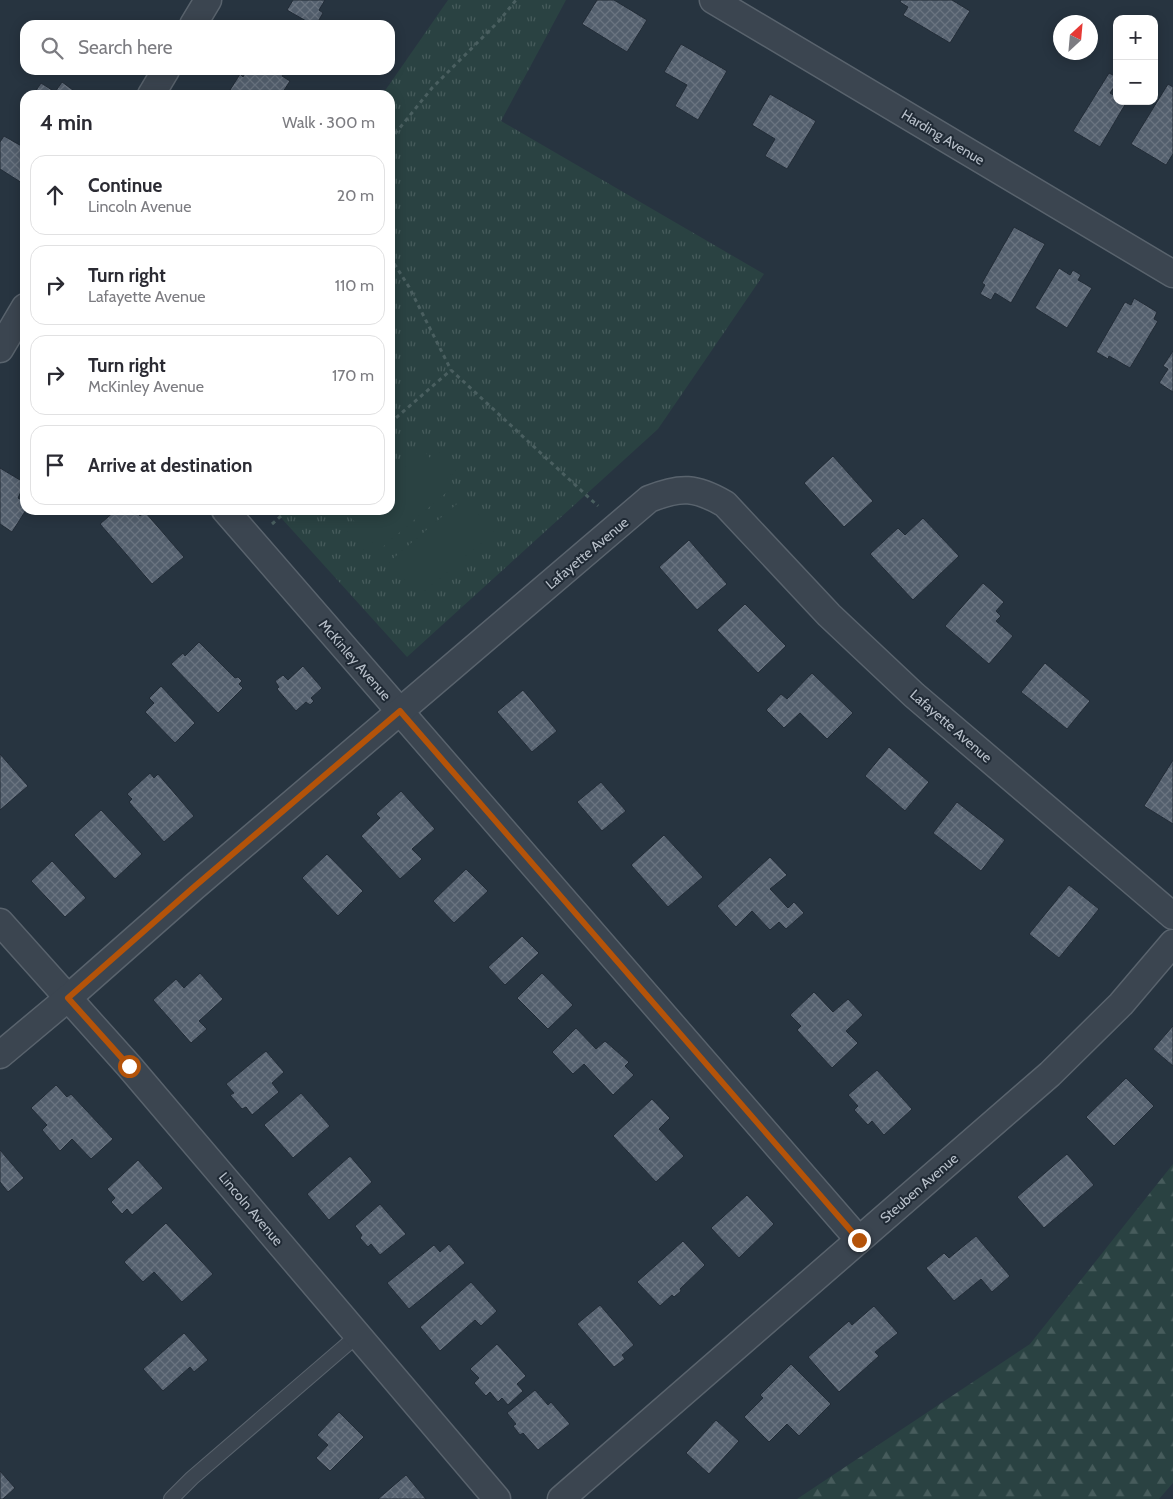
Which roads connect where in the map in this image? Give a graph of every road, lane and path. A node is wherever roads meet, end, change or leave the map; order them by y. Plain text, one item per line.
1 (208, 0) edge
2 (516, 0) edge
3 (713, 0) edge
4 (196, 20) edge
5 (163, 75) edge
6 (155, 90) edge
7 (395, 134) edge
8 (395, 266) edge
9 (1173, 274) edge
10 (20, 315) edge
11 (0, 349) edge
12 (451, 370) junction
13 (395, 419) edge
14 (230, 515) edge
15 (618, 525) junction
16 (400, 711) junction
17 (1173, 916) edge
18 (0, 922) edge
19 (1173, 943) edge
20 (68, 998) junction
21 (0, 1055) edge
22 (859, 1240) junction
23 (358, 1335) junction
24 (171, 1499) edge
25 (497, 1499) edge
26 (561, 1499) edge

1 - 4 street
2 - 7 path
3 - 9 street, Harding Avenue
5 - 6 street
8 - 12 path
10 - 11 street
12 - 13 path
12 - 15 path
14 - 16 street, McKinley Avenue
15 - 16 street, Lafayette Avenue
15 - 17 street, Lafayette Avenue
16 - 20 street, Lafayette Avenue
16 - 22 street, McKinley Avenue
18 - 20 street, Lincoln Avenue
19 - 22 street, Steuben Avenue
20 - 21 street, Lafayette Avenue
20 - 23 street, Lincoln Avenue
22 - 26 street, Steuben Avenue
23 - 24 lane
23 - 25 street, Lincoln Avenue

